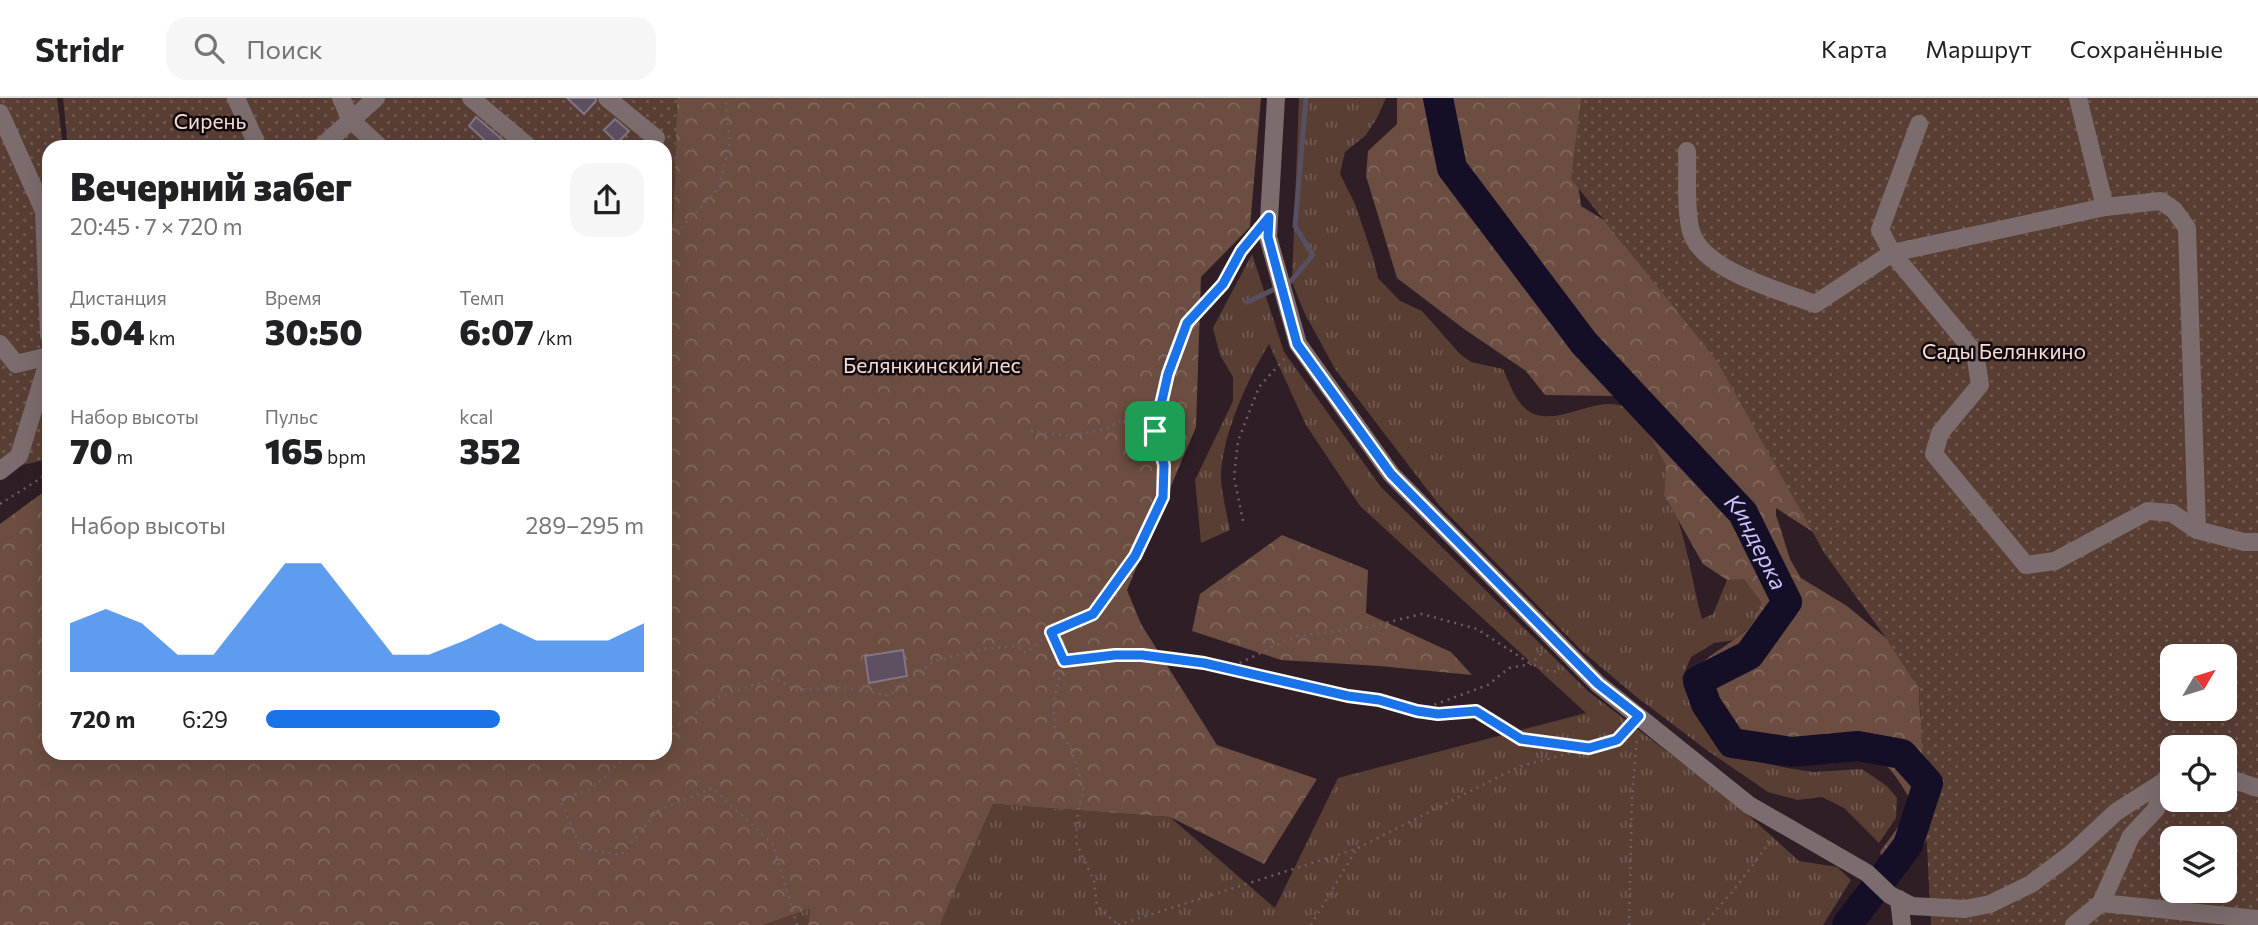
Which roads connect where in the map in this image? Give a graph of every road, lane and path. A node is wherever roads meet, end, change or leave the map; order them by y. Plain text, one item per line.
1 (236, 98) edge
2 (341, 98) edge
3 (376, 98) edge
4 (471, 98) edge
5 (607, 98) edge
6 (725, 98) edge
7 (1276, 98) edge
8 (2078, 98) edge
9 (0, 113) edge
10 (351, 120) junction
11 (1919, 124) dead end
12 (656, 138) dead end
13 (255, 140) edge
14 (329, 140) edge
15 (372, 140) edge
16 (521, 140) edge
17 (1687, 151) dead end
18 (42, 207) edge
19 (2105, 207) junction
20 (1269, 217) junction
21 (672, 235) edge
22 (1892, 253) junction
23 (0, 344) edge
24 (1297, 344) junction
25 (42, 359) edge
26 (42, 381) edge
27 (1163, 395) junction
28 (1031, 431) dead end
29 (0, 471) edge
30 (42, 478) edge
31 (0, 504) edge
32 (1243, 521) dead end
33 (2197, 530) junction
34 (2258, 542) edge
35 (1051, 632) junction
36 (1555, 640) junction
37 (1064, 661) junction
38 (1531, 664) junction
39 (1227, 669) junction
40 (1588, 673) junction
41 (1417, 711) junction
42 (1639, 716) junction
43 (672, 727) edge
44 (1589, 748) junction
45 (623, 760) edge
46 (2237, 781) edge
47 (2160, 785) edge
48 (2258, 788) edge
49 (2160, 799) edge
50 (1768, 817) junction
51 (1356, 849) junction
52 (1894, 897) junction
53 (2101, 903) junction
54 (2258, 919) edge
55 (797, 925) edge
56 (1118, 925) edge
57 (1311, 925) edge
58 (1629, 925) edge
59 (1703, 925) edge
60 (1902, 925) edge
61 (2074, 925) edge

1 - 13 street
2 - 10 street
3 - 10 street
4 - 16 street
5 - 12 street
6 - 21 path
7 - 20 street
8 - 19 street
9 - 18 street
10 - 14 street
10 - 15 street
11 - 22 street
17 - 22 street
19 - 22 street
19 - 33 street
20 - 24 street
20 - 27 path
22 - 33 street
23 - 25 street
24 - 32 path
24 - 36 street
26 - 29 street
27 - 28 path
27 - 35 path
30 - 31 path
33 - 34 street
35 - 37 path
35 - 43 path
36 - 38 path
36 - 40 street
37 - 39 path
37 - 56 path
38 - 39 path
38 - 40 path
38 - 41 path
39 - 41 path
40 - 42 street
41 - 44 path
42 - 44 path
42 - 50 street
42 - 58 path
44 - 51 path
45 - 55 path
46 - 48 street
47 - 52 street
49 - 53 street
50 - 52 street
50 - 59 path
51 - 56 path
51 - 57 path
52 - 60 street
53 - 54 street
53 - 61 street

